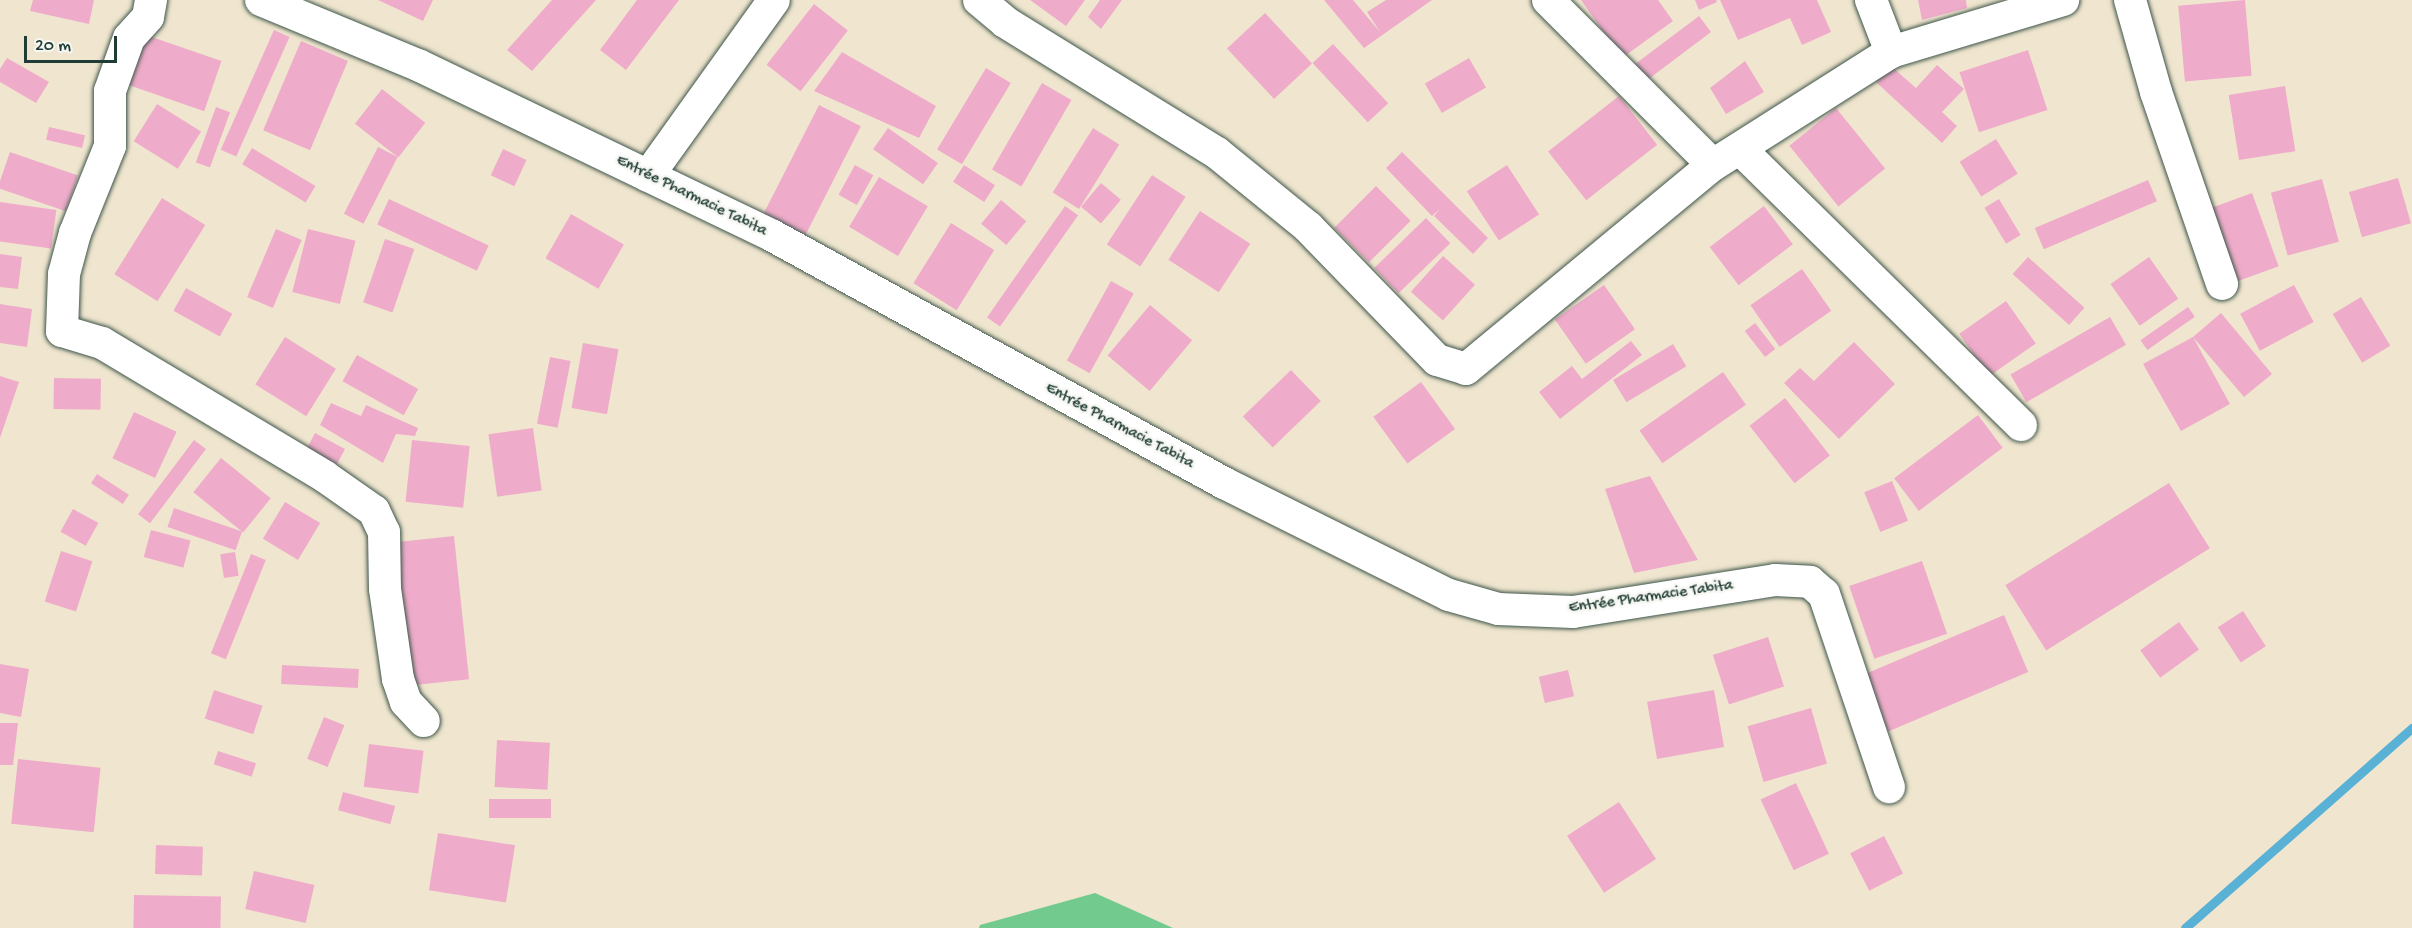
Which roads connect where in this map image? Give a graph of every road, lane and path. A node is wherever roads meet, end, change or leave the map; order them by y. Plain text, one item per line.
1 (151, 0) edge
2 (261, 0) edge
3 (774, 0) edge
4 (978, 0) edge
5 (1548, 0) edge
6 (1871, 0) edge
7 (2063, 0) edge
8 (2130, 0) edge
9 (1891, 52) junction
10 (1740, 149) junction
11 (1713, 165) junction
12 (648, 176) junction
13 (2222, 284) dead end
14 (2021, 425) dead end
15 (424, 721) dead end
16 (1888, 787) dead end

1 - 15 street
2 - 12 street, Entrée Pharmacie Tabita
3 - 12 street
4 - 11 street
5 - 11 street
6 - 9 street
7 - 9 street
8 - 13 street
9 - 10 street
10 - 11 street
10 - 14 street
12 - 16 street, Entrée Pharmacie Tabita

